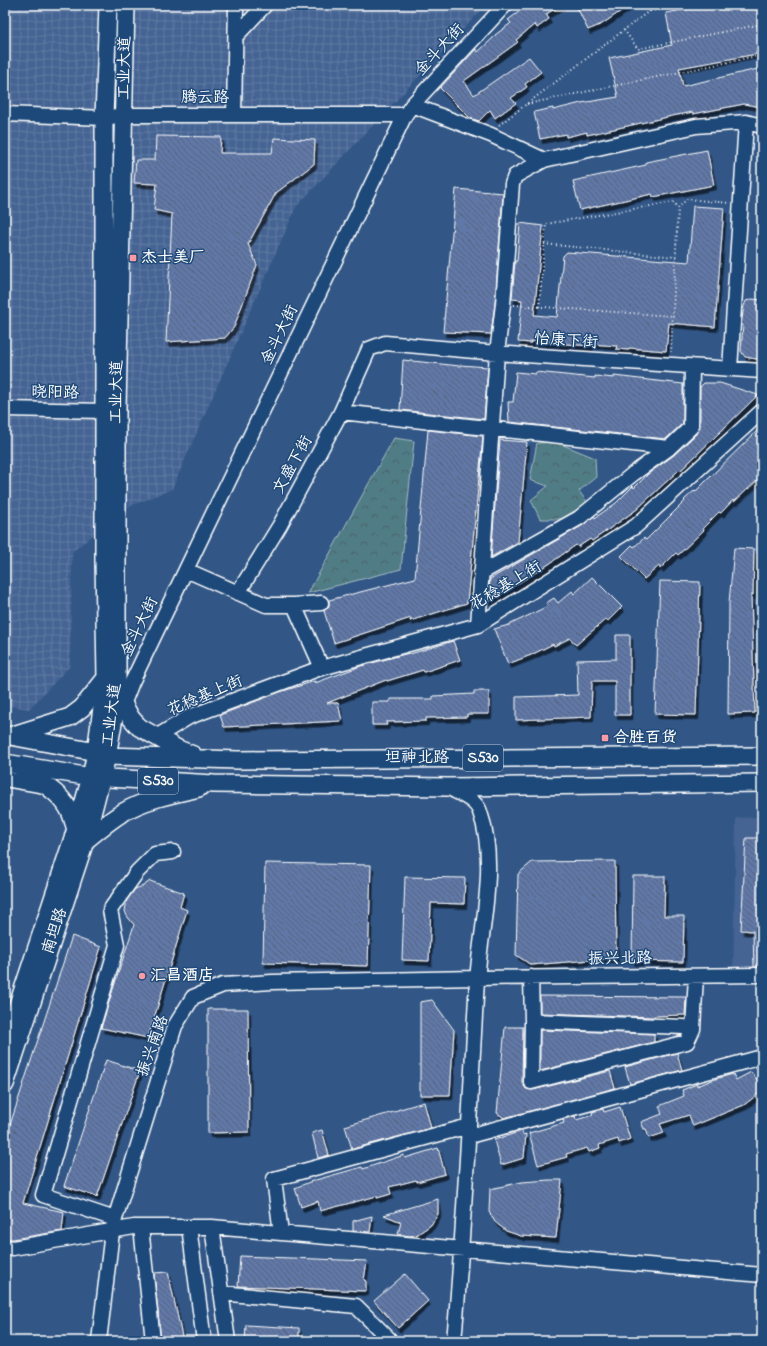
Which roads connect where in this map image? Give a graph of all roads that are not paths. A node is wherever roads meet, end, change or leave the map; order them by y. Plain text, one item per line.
1 (108, 5) edge
2 (126, 5) edge
3 (236, 5) edge
4 (265, 5) edge
5 (505, 5) edge
6 (236, 36) junction
7 (409, 110) junction
8 (5, 114) edge
9 (124, 115) junction
10 (234, 115) junction
11 (104, 118) junction
12 (746, 122) junction
13 (762, 126) edge
14 (544, 160) junction
15 (369, 349) joint
16 (496, 354) junction
17 (692, 366) junction
18 (730, 369) junction
19 (762, 371) edge
20 (5, 409) edge
21 (104, 411) junction
22 (762, 411) edge
23 (341, 412) junction
24 (492, 428) junction
25 (670, 448) junction
26 (186, 570) junction
27 (482, 573) junction
28 (238, 593) junction
29 (321, 603) dead end
30 (294, 605) junction
31 (478, 624) junction
32 (322, 668) junction
33 (106, 678) junction
34 (120, 699) junction
35 (8, 735) edge
36 (156, 737) junction
37 (102, 754) junction
38 (762, 756) edge
39 (204, 759) junction
40 (11, 764) edge
41 (96, 777) junction
42 (5, 779) edge
43 (762, 783) edge
44 (214, 784) junction
45 (47, 787) junction
46 (448, 787) junction
47 (81, 835) junction
48 (174, 852) dead end
49 (696, 976) junction
50 (762, 976) edge
51 (531, 977) junction
52 (477, 978) junction
53 (532, 1021) junction
54 (693, 1029) junction
55 (5, 1044) edge
56 (762, 1057) edge
57 (5, 1084) edge
58 (469, 1131) junction
59 (114, 1226) junction
60 (141, 1227) junction
61 (189, 1227) junction
62 (212, 1227) junction
63 (281, 1233) junction
64 (5, 1247) edge
65 (462, 1249) junction
66 (762, 1275) edge
67 (221, 1293) junction
68 (99, 1341) edge
69 (153, 1341) edge
70 (204, 1341) edge
71 (228, 1341) edge
72 (389, 1341) edge
73 (454, 1341) edge

1 - 11 main road, 工业大道
2 - 9 main road, 工业大道
3 - 6 street
4 - 6 street
5 - 7 street, 金斗大街
6 - 10 street
7 - 10 street, 腾云路
7 - 14 street
7 - 26 street, 金斗大街
8 - 11 street, 腾云路
9 - 10 street, 腾云路
9 - 11 street, 腾云路
9 - 34 main road, 工业大道
11 - 21 main road, 工业大道
12 - 13 street
12 - 14 street
12 - 18 street
14 - 16 street
15 - 16 street, 怡康下街
15 - 23 street, 文盛下街
16 - 17 street, 怡康下街
16 - 24 street
17 - 18 street, 怡康下街
17 - 25 street
18 - 19 street, 怡康下街
20 - 21 street, 晓阳路
21 - 33 main road, 工业大道
22 - 31 street, 花稔基上街
23 - 24 street
23 - 28 street, 文盛下街
24 - 25 street
24 - 27 street
25 - 27 street
26 - 28 street
26 - 34 street, 金斗大街
27 - 31 street
28 - 30 street
29 - 30 street
30 - 32 street
31 - 32 street, 花稔基上街
32 - 36 street, 花稔基上街
33 - 35 main road
33 - 37 main road, 工业大道
34 - 36 main road
34 - 37 main road, 工业大道
35 - 37 main road, S530
36 - 39 main road
37 - 39 main road, 坦神北路 / S530
37 - 41 main road, 南坦路
38 - 39 main road, 坦神北路 / S530
40 - 41 main road, S530
40 - 45 main road
41 - 44 main road, 坦神北路 / S530
41 - 47 main road, 南坦路
42 - 45 street
43 - 46 main road, 坦神北路 / S530
44 - 46 main road, 坦神北路 / S530
44 - 47 main road
45 - 47 main road
46 - 52 street
47 - 55 main road, 南坦路
47 - 57 main road, 南坦路
48 - 59 street
49 - 50 street, 振兴北路
49 - 51 street, 振兴北路
49 - 54 street
51 - 52 street, 振兴北路
51 - 53 street
52 - 58 street
52 - 59 street, 振兴南路
53 - 54 street
53 - 54 street
56 - 58 street
58 - 63 street
58 - 65 street
59 - 60 street
59 - 64 street
59 - 68 street, 振兴南路
60 - 61 street
60 - 69 street
61 - 62 street
61 - 70 street
62 - 63 street
62 - 67 street
63 - 65 street
65 - 66 street
65 - 73 street
67 - 71 street
67 - 72 street

